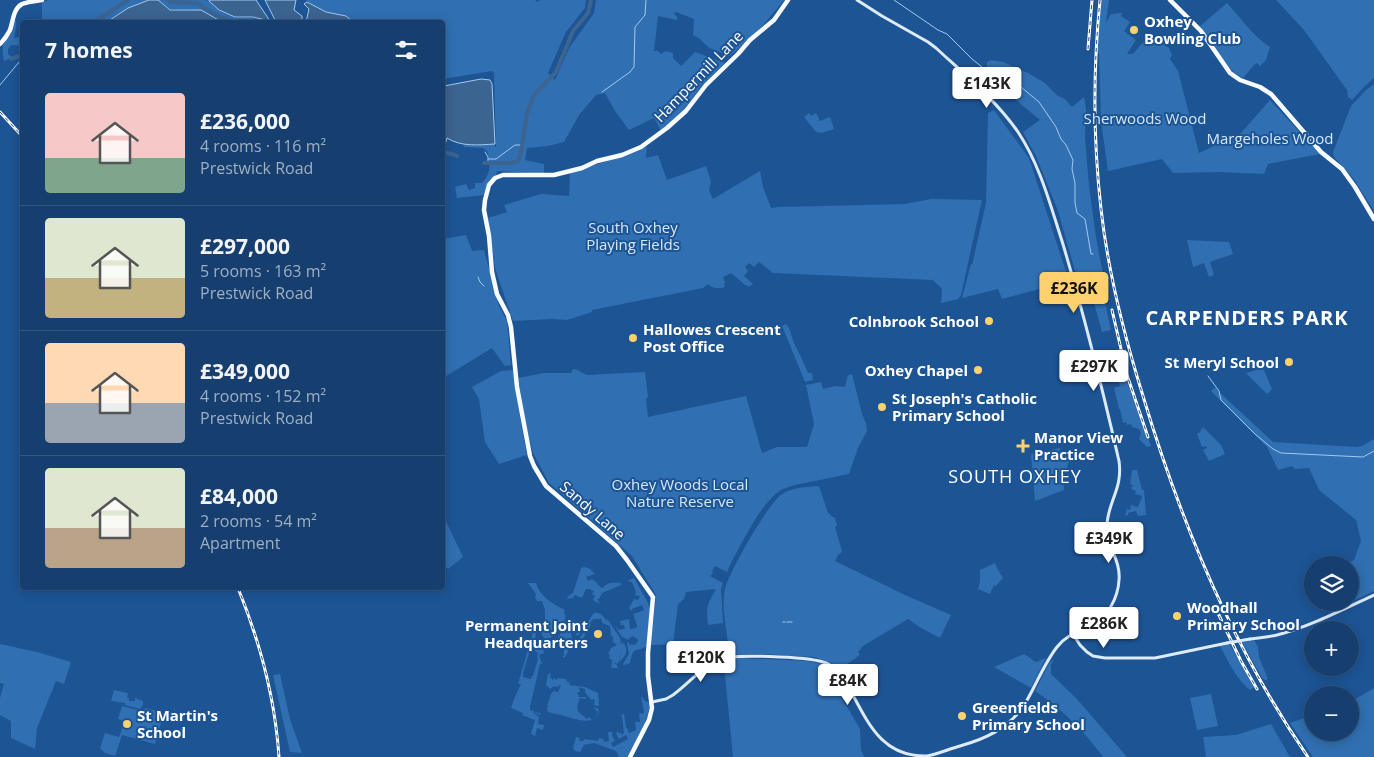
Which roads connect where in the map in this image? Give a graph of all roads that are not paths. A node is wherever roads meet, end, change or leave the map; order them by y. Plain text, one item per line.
1 (42, 0) edge
2 (788, 0) edge
3 (857, 0) edge
4 (1170, 0) edge
5 (0, 44) edge
6 (1374, 219) edge
7 (488, 229) joint
8 (1374, 595) edge
9 (1073, 634) junction
10 (652, 702) junction
11 (630, 757) edge

1 - 5 main road
2 - 7 main road, Hampermill Lane
3 - 9 main road
4 - 6 main road
7 - 10 main road, Sandy Lane
8 - 9 main road, bridge
9 - 10 main road
10 - 11 main road, Sandy Lane

